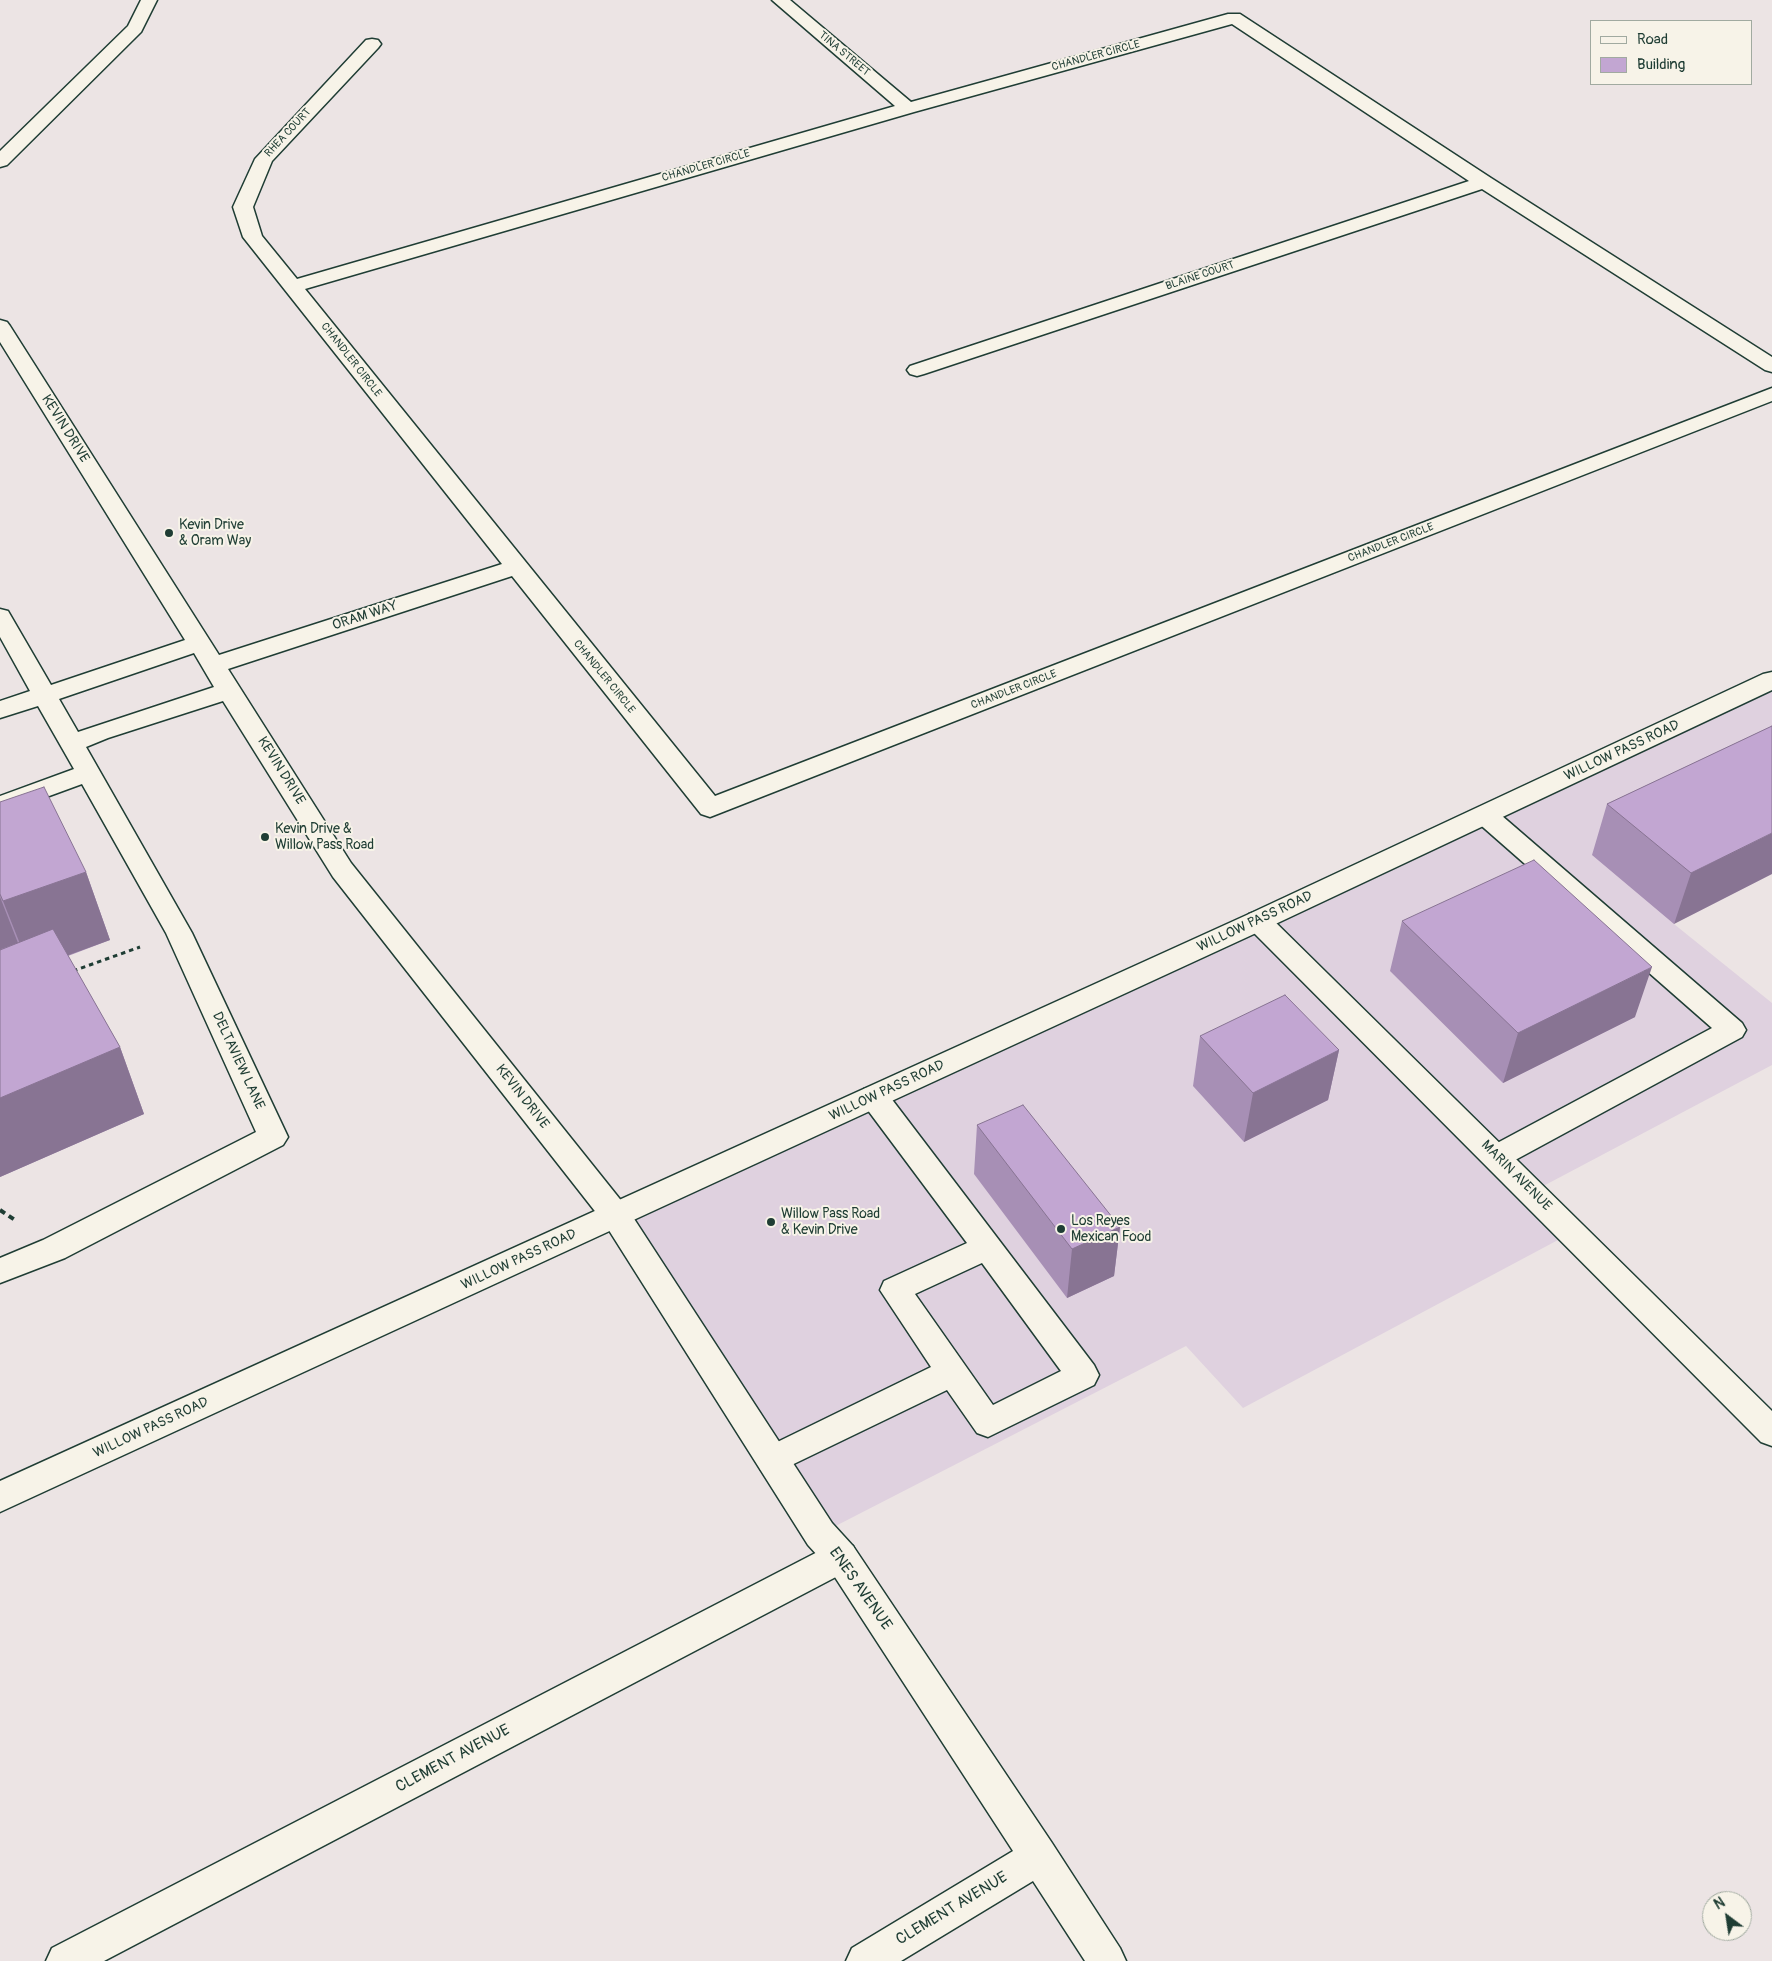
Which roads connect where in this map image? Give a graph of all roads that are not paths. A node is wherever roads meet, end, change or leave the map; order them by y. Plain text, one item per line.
1 (149, 0) edge
2 (780, 0) edge
3 (372, 44) dead end
4 (908, 108) junction
5 (0, 161) edge
6 (1484, 182) junction
7 (293, 286) junction
8 (0, 326) edge
9 (1772, 366) edge
10 (917, 370) dead end
11 (1772, 394) edge
12 (516, 567) junction
13 (0, 616) edge
14 (200, 643) junction
15 (214, 665) junction
16 (1772, 681) edge
17 (230, 690) junction
18 (50, 707) junction
19 (0, 710) edge
20 (71, 744) junction
21 (88, 773) junction
22 (0, 805) edge
23 (1485, 815) junction
24 (1258, 921) junction
25 (874, 1097) junction
26 (1496, 1157) junction
27 (616, 1216) junction
28 (987, 1247) junction
29 (0, 1271) edge
30 (952, 1372) junction
31 (1772, 1432) edge
32 (772, 1460) junction
33 (0, 1497) edge
34 (841, 1556) junction
35 (1039, 1856) junction
36 (64, 1961) edge
37 (865, 1961) edge
38 (1107, 1961) edge

1 - 5 street
2 - 4 street, TINA STREET
3 - 7 street, RHEA COURT
4 - 6 street, CHANDLER CIRCLE
4 - 7 street, CHANDLER CIRCLE
6 - 9 street, CHANDLER CIRCLE
6 - 10 street, BLAINE COURT
7 - 12 street, CHANDLER CIRCLE
8 - 14 street, KEVIN DRIVE
11 - 12 street, CHANDLER CIRCLE
12 - 15 street, ORAM WAY
13 - 18 street, DELTAVIEW LANE
14 - 15 street, KEVIN DRIVE
14 - 18 street
15 - 17 street, KEVIN DRIVE
16 - 23 street, WILLOW PASS ROAD
17 - 20 street
17 - 27 street, KEVIN DRIVE
18 - 19 street
18 - 20 street, DELTAVIEW LANE
20 - 21 street, DELTAVIEW LANE
21 - 22 street
21 - 29 street, DELTAVIEW LANE
23 - 24 street, WILLOW PASS ROAD
23 - 26 street
24 - 25 street, WILLOW PASS ROAD
24 - 26 street, MARIN AVENUE
25 - 27 street, WILLOW PASS ROAD
25 - 28 street
26 - 31 street, MARIN AVENUE
27 - 32 street, ENES AVENUE
27 - 33 street, WILLOW PASS ROAD
28 - 30 street
28 - 30 street
30 - 32 street
32 - 34 street, ENES AVENUE
34 - 35 street, ENES AVENUE
34 - 36 street, CLEMENT AVENUE
35 - 37 street, CLEMENT AVENUE
35 - 38 street, ENES AVENUE

